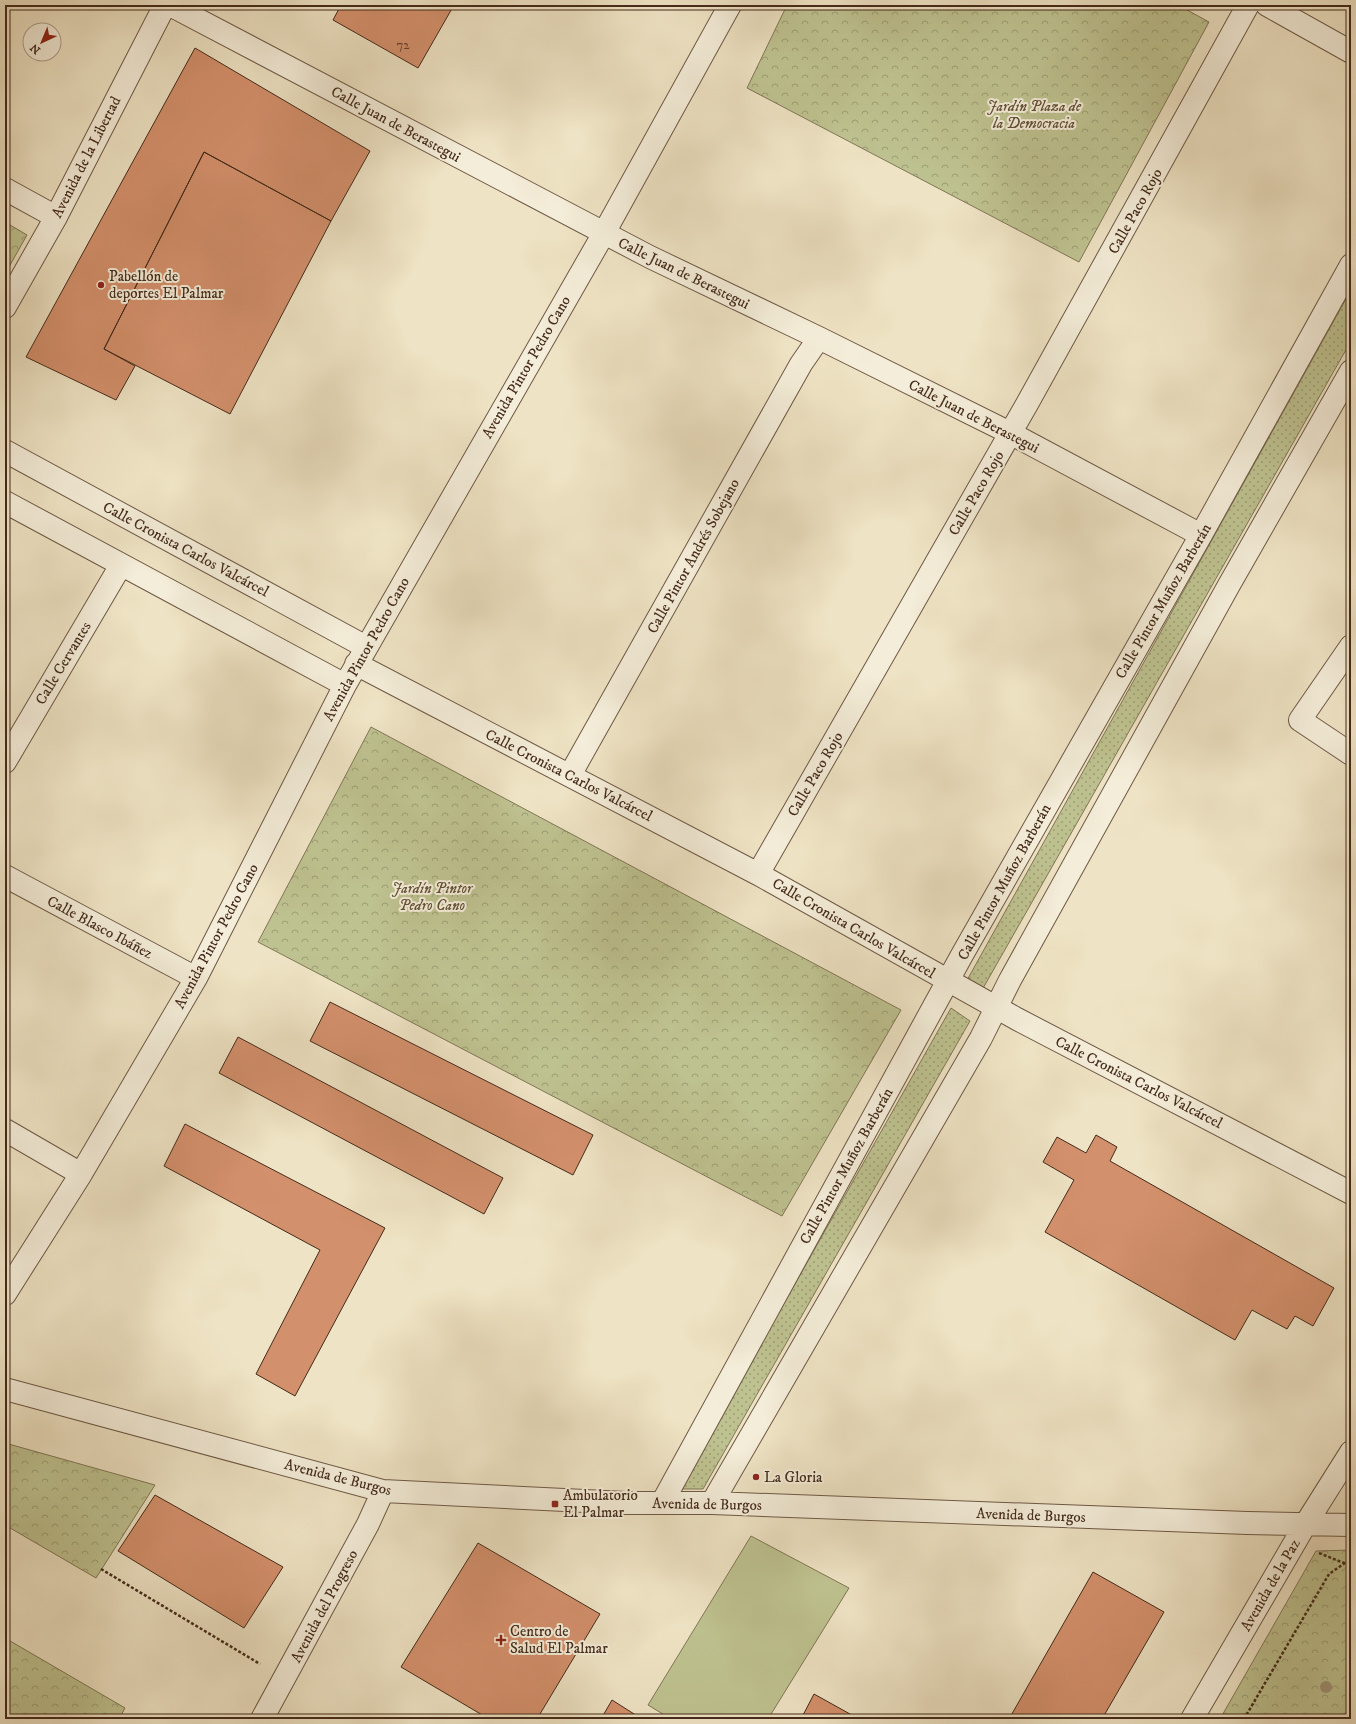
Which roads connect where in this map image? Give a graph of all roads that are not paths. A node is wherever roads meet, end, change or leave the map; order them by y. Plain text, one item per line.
1 (165, 5) edge
2 (170, 5) edge
3 (730, 5) edge
4 (1248, 5) edge
5 (1267, 5) edge
6 (1351, 52) edge
7 (5, 189) edge
8 (56, 217) junction
9 (604, 233) junction
10 (1351, 265) edge
11 (5, 307) edge
12 (819, 338) junction
13 (1351, 372) edge
14 (1010, 433) junction
15 (5, 451) edge
16 (5, 502) edge
17 (1201, 535) junction
18 (122, 565) junction
19 (1351, 646) edge
20 (361, 656) junction
21 (345, 685) junction
22 (1351, 754) edge
23 (5, 762) edge
24 (570, 775) junction
25 (758, 874) junction
26 (5, 876) edge
27 (196, 978) junction
28 (948, 982) junction
29 (995, 1007) junction
30 (5, 1130) edge
31 (80, 1174) junction
32 (1351, 1193) edge
33 (5, 1294) edge
34 (5, 1389) edge
35 (1351, 1452) edge
36 (383, 1491) junction
37 (662, 1503) junction
38 (712, 1503) junction
39 (1305, 1525) junction
40 (1351, 1525) edge
41 (262, 1719) edge
42 (1192, 1719) edge

1 - 8 street, Avenida de la Libertad
2 - 9 street, Calle Juan de Berastegui
3 - 9 street, Avenida Pintor Pedro Cano
4 - 14 street, Calle Paco Rojo
5 - 6 street
7 - 8 street
8 - 11 street, Avenida de la Libertad
9 - 12 street, Calle Juan de Berastegui
9 - 20 street, Avenida Pintor Pedro Cano
10 - 17 street, Calle Pintor Muñoz Barberán
12 - 14 street, Calle Juan de Berastegui
12 - 24 street, Calle Pintor Andrés Sobejano
13 - 29 street
14 - 17 street, Calle Juan de Berastegui
14 - 25 street, Calle Paco Rojo
15 - 20 street, Calle Cronista Carlos Valcárcel
16 - 18 street
17 - 28 street, Calle Pintor Muñoz Barberán
18 - 21 street
18 - 23 street, Calle Cervantes
19 - 22 street
20 - 21 street, Avenida Pintor Pedro Cano
20 - 24 street, Calle Cronista Carlos Valcárcel
21 - 27 street, Avenida Pintor Pedro Cano
24 - 25 street, Calle Cronista Carlos Valcárcel
25 - 28 street, Calle Cronista Carlos Valcárcel
26 - 27 street, Calle Blasco Ibáñez
27 - 31 street, Avenida Pintor Pedro Cano
28 - 29 street, Calle Cronista Carlos Valcárcel
28 - 37 street, Calle Pintor Muñoz Barberán
29 - 32 street, Calle Cronista Carlos Valcárcel
29 - 38 street
30 - 31 street
31 - 33 street, Avenida Pintor Pedro Cano
34 - 36 street, Avenida de Burgos
35 - 39 street, Avenida de la Paz
36 - 37 street, Avenida de Burgos
36 - 41 street, Avenida del Progreso
37 - 38 street, Avenida de Burgos
38 - 39 street, Avenida de Burgos
39 - 40 street, Avenida de Burgos
39 - 42 street, Avenida de la Paz

